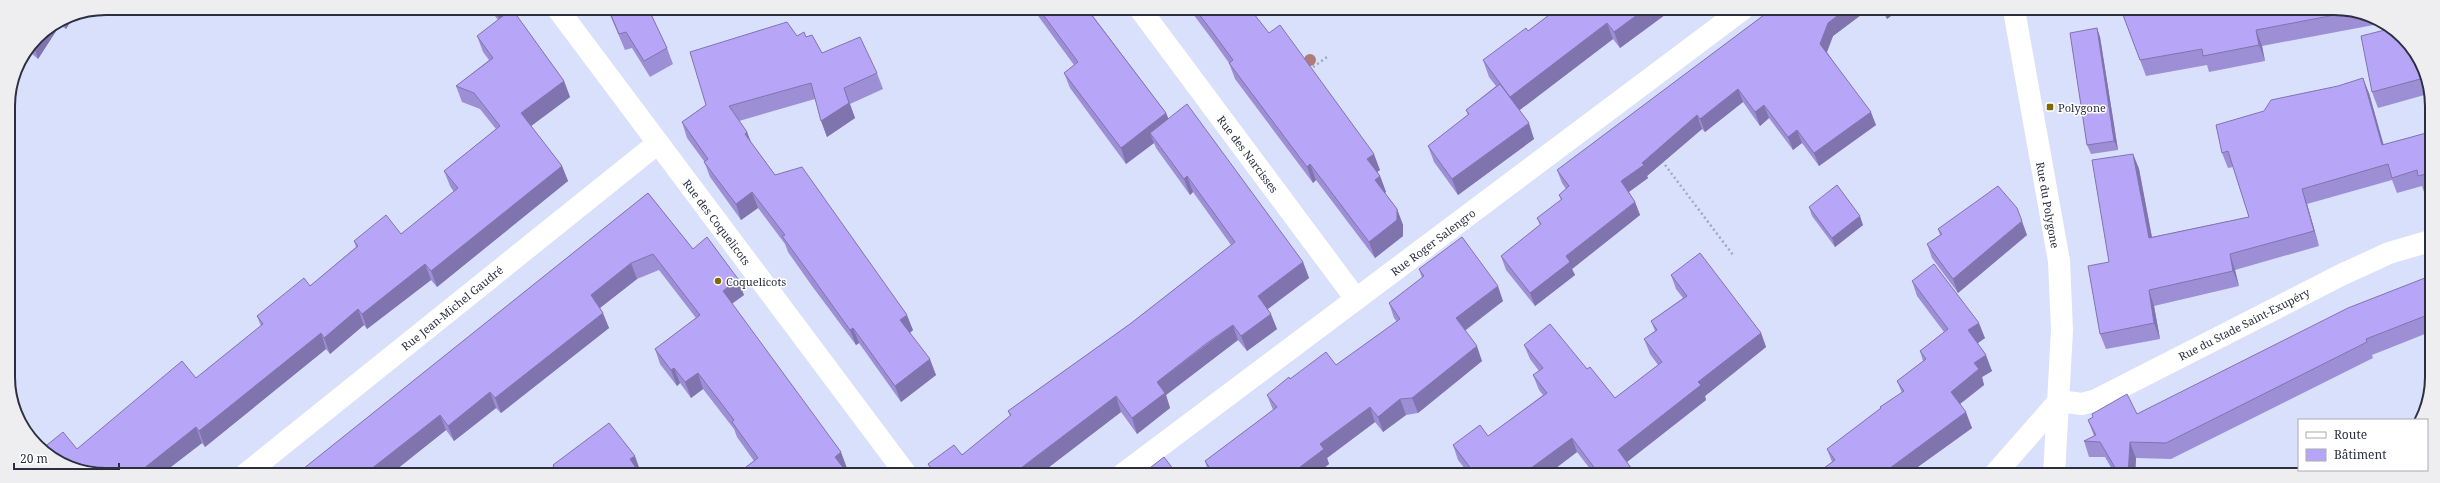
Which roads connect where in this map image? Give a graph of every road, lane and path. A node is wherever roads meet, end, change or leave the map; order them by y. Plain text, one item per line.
1 (562, 15) edge
2 (1144, 15) edge
3 (1735, 15) edge
4 (2015, 15) edge
5 (1327, 57) dead end
6 (1309, 70) edge
7 (658, 143) junction
8 (1660, 159) edge
9 (2425, 242) edge
10 (1732, 255) dead end
11 (1356, 299) junction
12 (2059, 402) junction
13 (253, 468) edge
14 (902, 468) edge
15 (1130, 468) edge
16 (2000, 468) edge
17 (2054, 468) edge

1 - 7 street, Rue des Coquelicots
2 - 11 street, Rue des Narcisses
3 - 11 street, Rue Roger Salengro
4 - 12 street, Rue du Polygone
5 - 6 path
7 - 13 street, Rue Jean-Michel Gaudré
7 - 14 street, Rue des Coquelicots
8 - 10 path
9 - 12 street, Rue du Stade Saint-Exupéry
11 - 15 street, Rue Roger Salengro
12 - 16 street
12 - 17 street, Rue du Polygone

